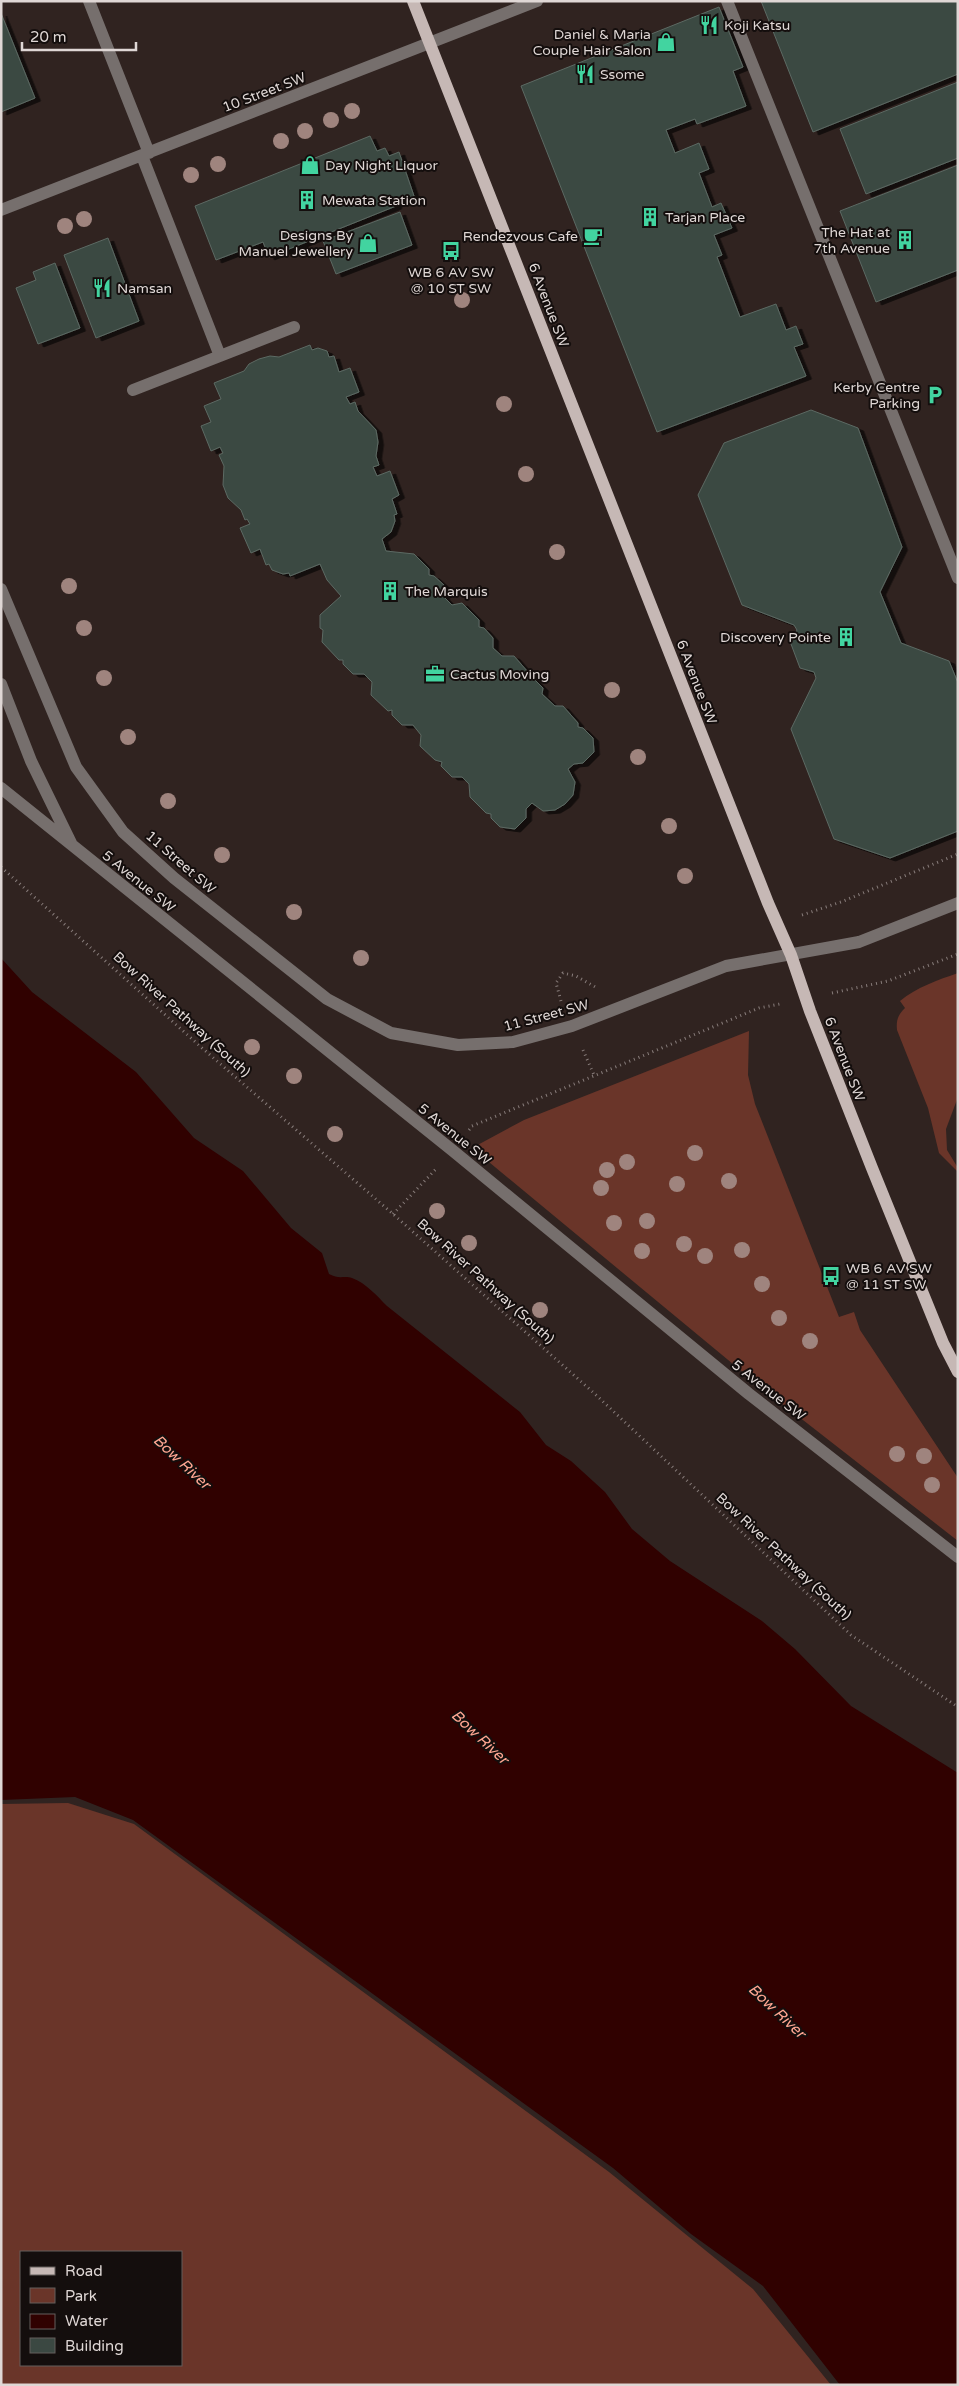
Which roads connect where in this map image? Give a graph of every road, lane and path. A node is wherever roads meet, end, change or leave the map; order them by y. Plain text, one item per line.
1 (89, 1) edge
2 (413, 1) edge
3 (537, 1) edge
4 (727, 1) edge
5 (429, 44) junction
6 (145, 154) junction
7 (1, 210) edge
8 (294, 327) dead end
9 (220, 356) junction
10 (133, 390) dead end
11 (958, 578) edge
12 (1, 590) edge
13 (1, 684) edge
14 (1, 788) edge
15 (73, 848) junction
16 (958, 854) edge
17 (1, 867) edge
18 (841, 902) dead end
19 (958, 903) edge
20 (958, 954) edge
21 (791, 955) junction
22 (888, 981) dead end
23 (759, 1008) dead end
24 (581, 1046) dead end
25 (594, 1075) junction
26 (467, 1132) dead end
27 (439, 1165) dead end
28 (393, 1214) junction
29 (958, 1372) edge
30 (958, 1557) edge
31 (958, 1708) edge

1 - 6 street
2 - 5 main road, 6 Avenue SW
3 - 5 street, 10 Street SW
4 - 11 street
5 - 6 street, 10 Street SW
5 - 21 main road, 6 Avenue SW
6 - 7 street, 10 Street SW
6 - 9 street
8 - 9 street
9 - 10 street
12 - 21 street, 11 Street SW
13 - 15 street, 5 Avenue SW
14 - 15 street
15 - 30 street, 5 Avenue SW
16 - 18 path
17 - 28 path, Bow River Pathway (South)
19 - 21 street, 11 Street SW
20 - 22 path
21 - 29 main road, 6 Avenue SW
23 - 25 path
24 - 25 path
25 - 26 path
27 - 28 path
28 - 31 path, Bow River Pathway (South)

